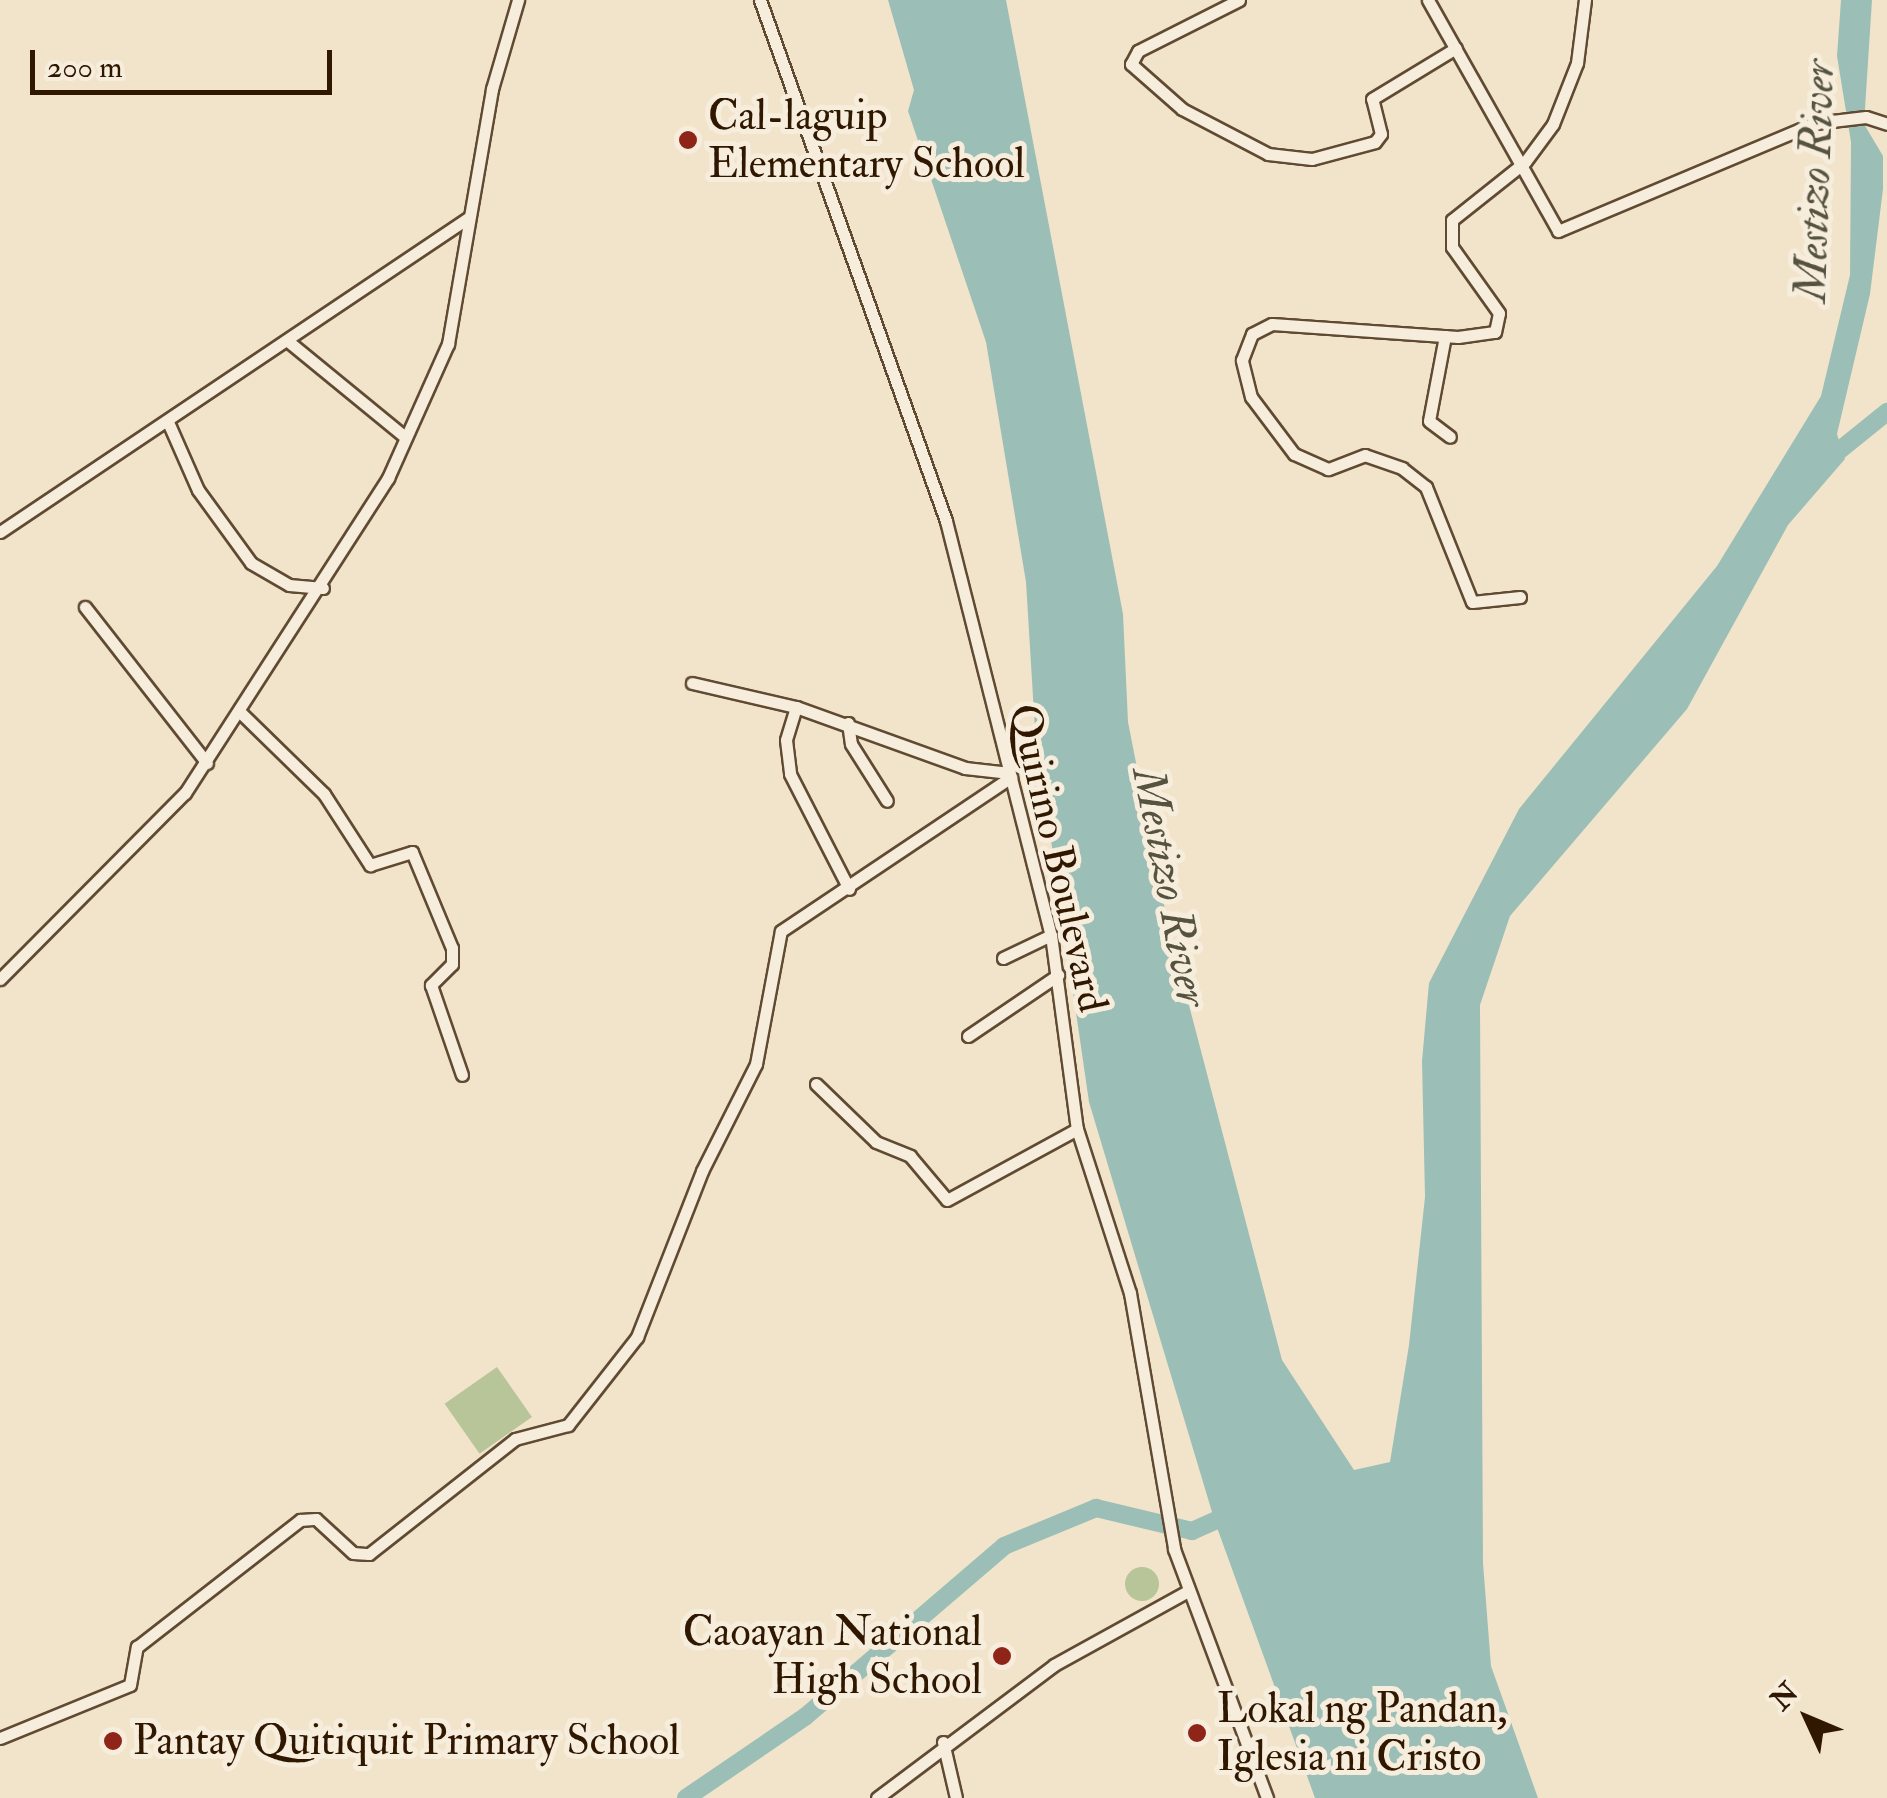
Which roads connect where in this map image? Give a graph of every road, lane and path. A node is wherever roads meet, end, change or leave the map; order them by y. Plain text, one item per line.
1 (518, 0) edge
2 (760, 0) edge
3 (1239, 0) edge
4 (1428, 0) edge
5 (1585, 0) edge
6 (1456, 48) junction
7 (1887, 124) edge
8 (1528, 169) junction
9 (468, 218) junction
10 (1446, 336) junction
11 (289, 342) junction
12 (168, 422) junction
13 (406, 437) junction
14 (1450, 438) dead end
15 (0, 532) edge
16 (323, 588) junction
17 (1520, 597) dead end
18 (84, 606) dead end
19 (692, 683) dead end
20 (796, 707) junction
21 (240, 713) junction
22 (848, 723) junction
23 (207, 764) junction
24 (1010, 775) junction
25 (887, 801) dead end
26 (849, 889) junction
27 (1051, 935) junction
28 (1003, 958) dead end
29 (1058, 975) junction
30 (1, 977) edge
31 (968, 1036) dead end
32 (462, 1075) dead end
33 (816, 1084) dead end
34 (1077, 1129) junction
35 (1188, 1591) junction
36 (0, 1738) edge
37 (943, 1742) junction
38 (877, 1798) edge
39 (956, 1798) edge
40 (1267, 1798) edge

1 - 9 street
2 - 24 street, Quirino Boulevard
3 - 6 street
4 - 6 street
5 - 8 street
6 - 8 street
7 - 8 street
8 - 10 street
9 - 11 street
9 - 13 street
10 - 14 street
10 - 17 street
11 - 12 street
11 - 13 street
12 - 15 street
12 - 16 street
13 - 16 street
16 - 21 street
18 - 23 street
19 - 20 street
20 - 22 street
20 - 26 street
21 - 23 street
21 - 32 street
22 - 24 street
22 - 25 street
23 - 30 street
24 - 26 street
24 - 27 street, Quirino Boulevard
26 - 36 street
27 - 28 street
27 - 29 street, Quirino Boulevard
29 - 31 street
29 - 34 street, Quirino Boulevard
33 - 34 street
34 - 35 street, Quirino Boulevard
35 - 37 street
35 - 40 street, Quirino Boulevard
37 - 38 street
37 - 39 street

